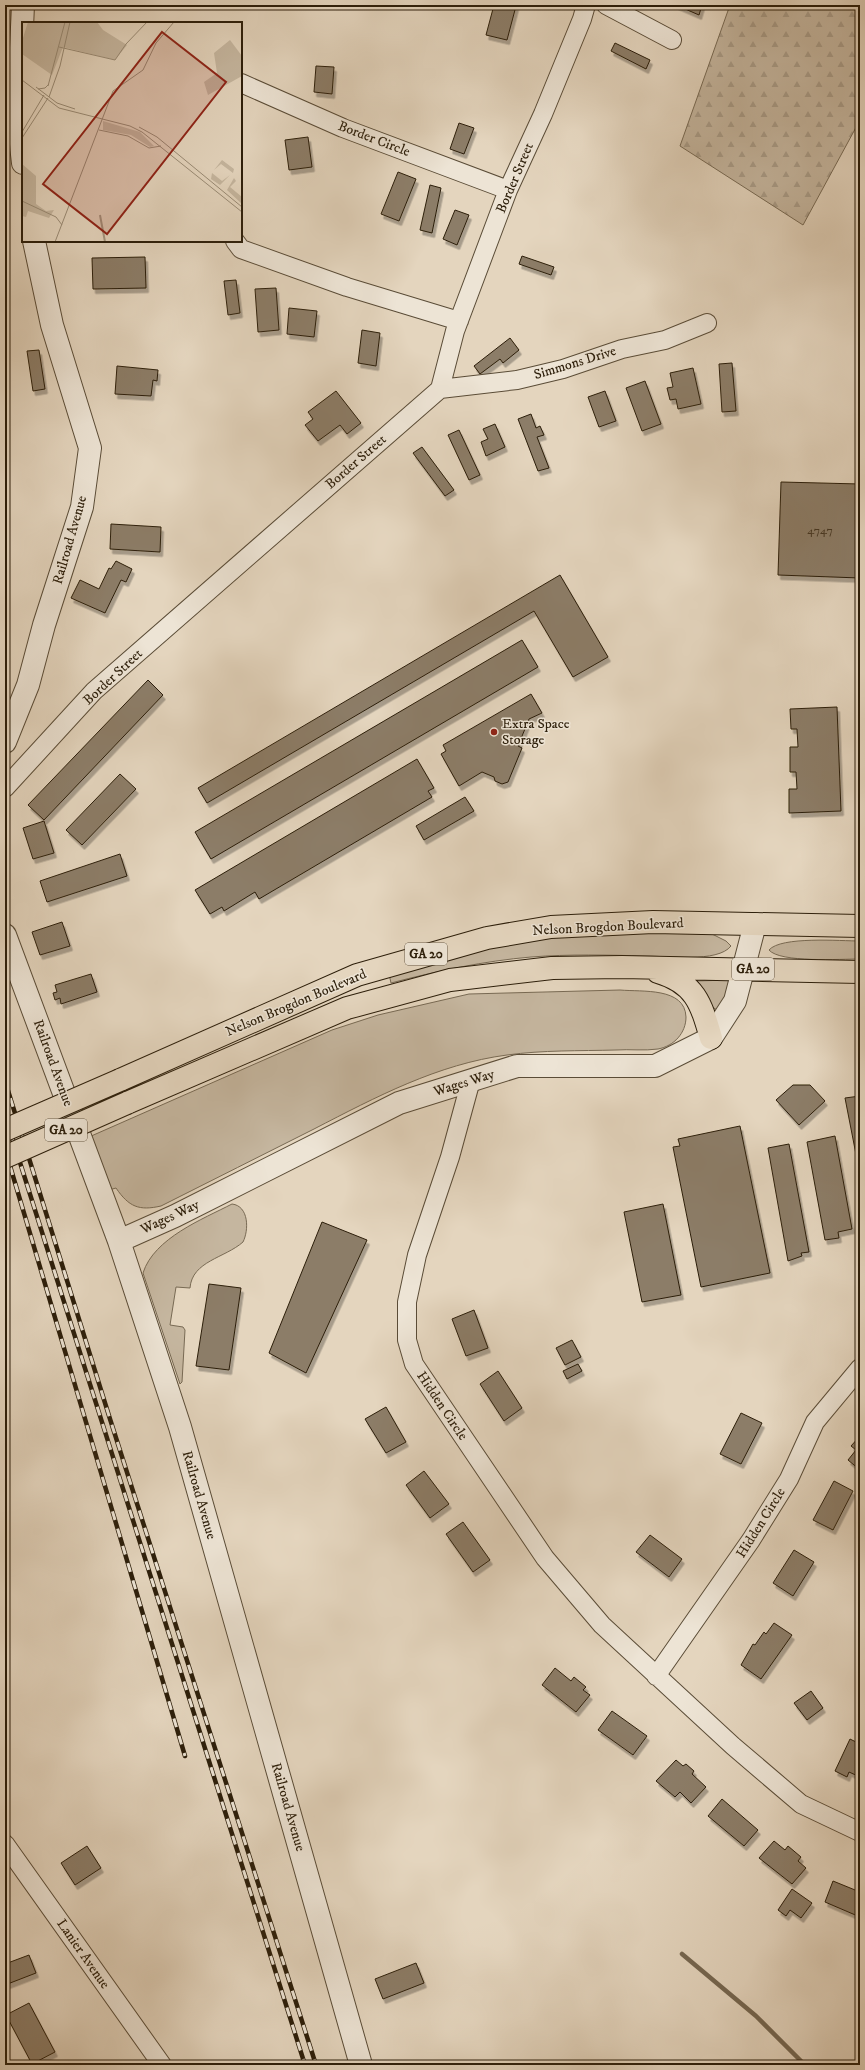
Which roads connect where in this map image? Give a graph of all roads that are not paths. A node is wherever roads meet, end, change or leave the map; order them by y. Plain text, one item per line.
1 (23, 5) edge
2 (586, 5) edge
3 (606, 5) edge
4 (22, 22) edge
5 (22, 29) edge
6 (672, 40) dead end
7 (242, 83) edge
8 (22, 155) edge
9 (508, 190) junction
10 (34, 242) edge
11 (236, 242) edge
12 (459, 321) junction
13 (707, 323) dead end
14 (440, 388) junction
15 (5, 742) edge
16 (5, 788) edge
17 (755, 924) junction
18 (860, 926) edge
19 (5, 936) edge
20 (646, 968) junction
21 (743, 969) junction
22 (860, 972) edge
23 (711, 1038) junction
24 (471, 1080) junction
25 (5, 1130) edge
26 (5, 1157) edge
27 (118, 1241) junction
28 (860, 1368) edge
29 (656, 1676) junction
30 (860, 1832) edge
31 (5, 1844) edge
32 (162, 2065) edge
33 (361, 2065) edge

1 - 4 street
2 - 9 street, Border Street
3 - 6 street
5 - 8 street
7 - 9 street, Border Circle
9 - 12 street, Border Street
10 - 15 street, Railroad Avenue
11 - 12 street
12 - 14 street, Border Street
13 - 14 street, Simmons Drive
14 - 16 street, Border Street
17 - 18 highway, Nelson Brogdon Boulevard / GA 20
17 - 21 street
17 - 25 highway, Nelson Brogdon Boulevard / GA 20, bridge
19 - 27 street, Railroad Avenue
20 - 21 highway, Nelson Brogdon Boulevard / GA 20
20 - 23 highway
20 - 26 highway, Nelson Brogdon Boulevard / GA 20, bridge
21 - 22 highway, Nelson Brogdon Boulevard / GA 20
21 - 23 street
23 - 24 street, Wages Way
24 - 27 street, Wages Way
24 - 29 street, Hidden Circle
27 - 33 street, Railroad Avenue
28 - 29 street, Hidden Circle
29 - 30 street, Hidden Circle
31 - 32 street, Lanier Avenue

